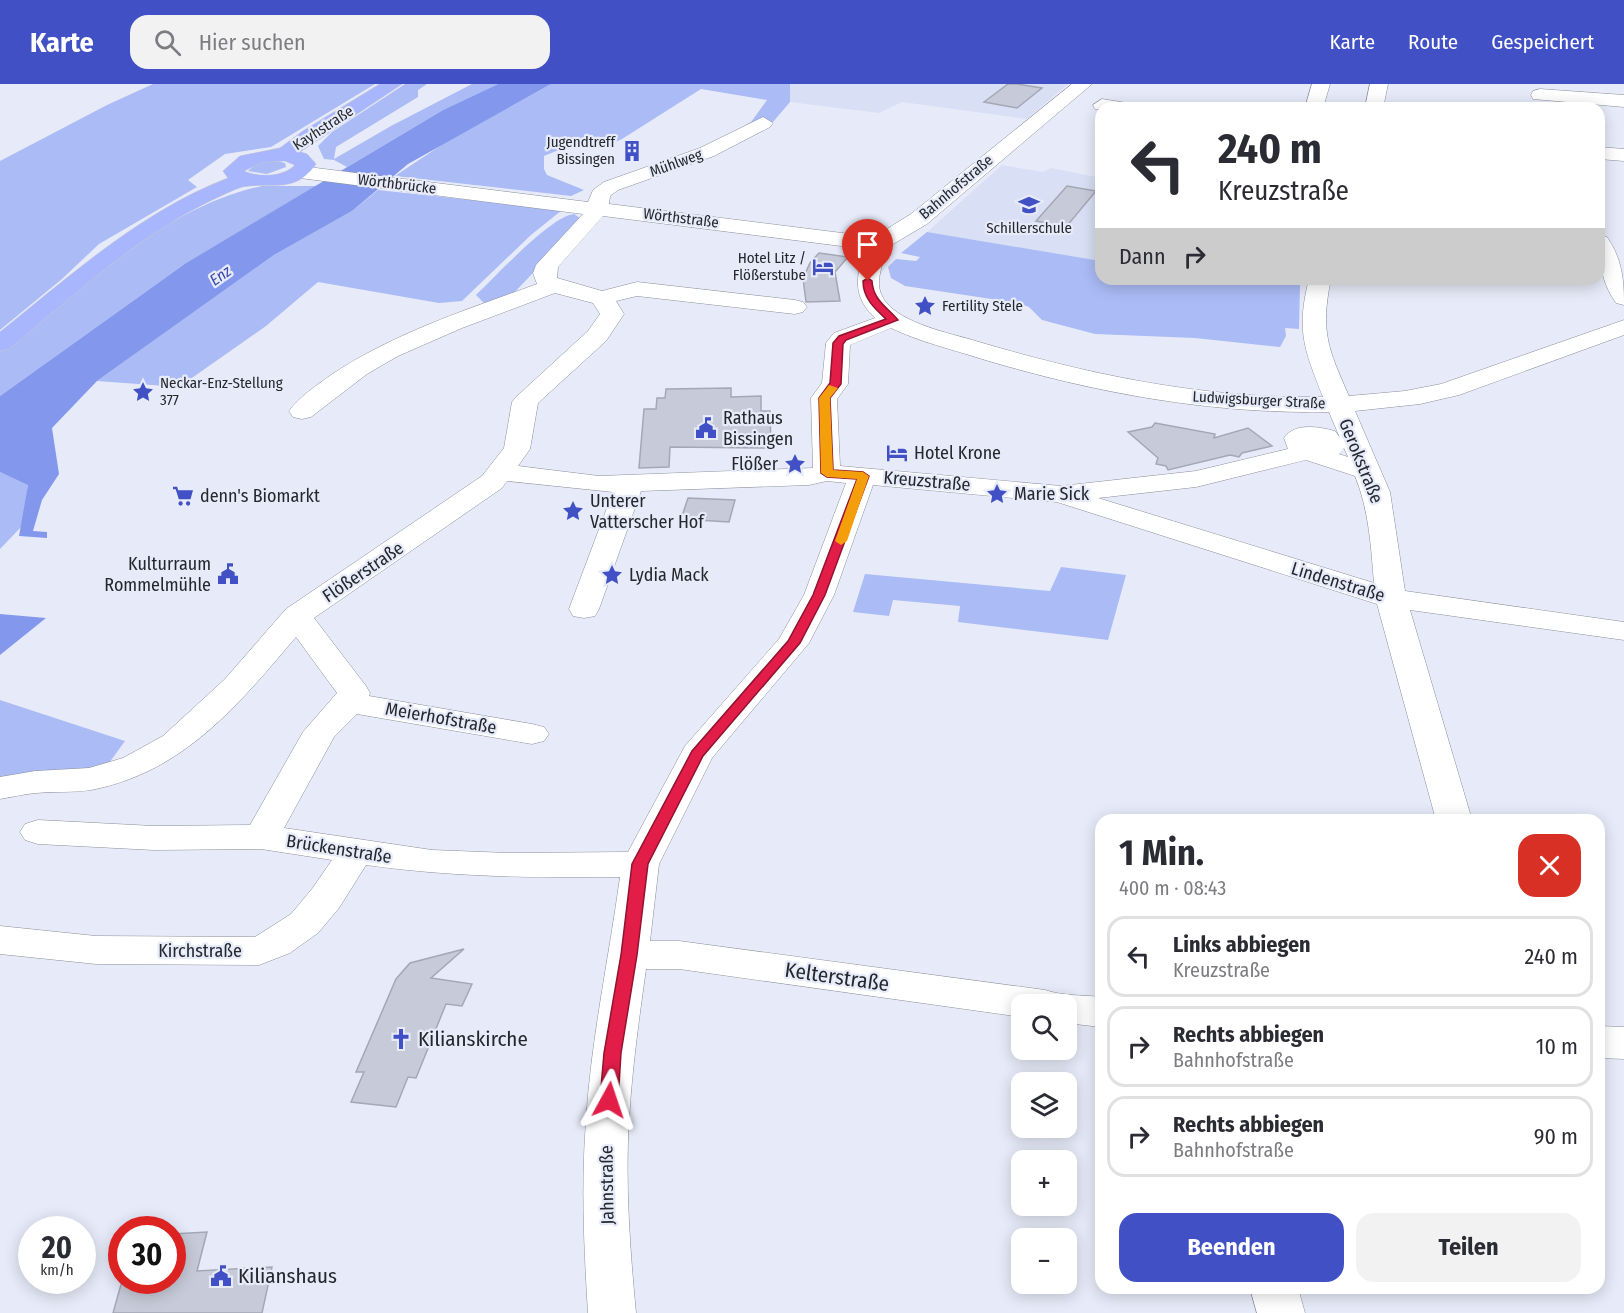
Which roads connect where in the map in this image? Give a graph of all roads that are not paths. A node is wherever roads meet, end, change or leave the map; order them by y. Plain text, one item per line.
1 (393, 84) edge
2 (1083, 84) edge
3 (1321, 84) edge
4 (1379, 84) edge
5 (1541, 96) edge
6 (1624, 101) edge
7 (1316, 102) edge
8 (1375, 102) edge
9 (763, 123) dead end
10 (1605, 153) edge
11 (1624, 154) edge
12 (284, 155) junction
13 (305, 173) junction
14 (245, 179) junction
15 (484, 195) joint
16 (598, 208) junction
17 (878, 244) junction
18 (1605, 255) edge
19 (1319, 285) edge
20 (554, 286) junction
21 (602, 298) junction
22 (1624, 298) edge
23 (795, 308) dead end
24 (893, 320) junction
25 (1624, 327) edge
26 (0, 344) edge
27 (1338, 404) junction
28 (302, 411) dead end
29 (1369, 471) junction
30 (503, 472) junction
31 (827, 473) junction
32 (863, 476) junction
33 (631, 481) junction
34 (1060, 494) junction
35 (1390, 598) junction
36 (584, 609) dead end
37 (297, 616) junction
38 (1624, 631) edge
39 (350, 703) junction
40 (532, 734) dead end
41 (0, 788) edge
42 (1452, 814) edge
43 (38, 832) dead end
44 (261, 837) junction
45 (355, 853) junction
46 (640, 864) junction
47 (0, 940) edge
48 (629, 955) junction
49 (1011, 1000) edge
50 (1077, 1009) edge
51 (1095, 1011) edge
52 (1605, 1042) edge
53 (1624, 1043) edge
54 (1276, 1294) edge
55 (612, 1313) edge
56 (1281, 1313) edge

1 - 12 main road, Kayhstraße
2 - 17 street, Bahnhofstraße
3 - 7 street
4 - 8 street
5 - 6 street
9 - 16 street, Mühlweg
10 - 11 street
12 - 13 main road
12 - 14 main road
13 - 14 main road
13 - 15 street, Wörthbrücke
14 - 26 main road
15 - 16 street, Wörthstraße
16 - 17 street, Wörthstraße
16 - 20 street
17 - 24 street
18 - 22 street
19 - 27 street, Gerokstraße
20 - 21 street
20 - 28 street
21 - 23 street
21 - 30 street, Flößerstraße
24 - 27 street, Ludwigsburger Straße
24 - 31 street
25 - 27 street, Ludwigsburger Straße
27 - 29 street, Gerokstraße
29 - 34 street, Kreuzstraße
29 - 35 street, Gerokstraße
30 - 33 street, Kreuzstraße
30 - 37 street, Flößerstraße
31 - 32 street, Kreuzstraße
31 - 33 street, Kreuzstraße
32 - 34 street, Kreuzstraße
32 - 46 street, Jahnstraße
33 - 36 street
34 - 35 street, Lindenstraße
35 - 38 street, Lindenstraße
35 - 42 street, Gerokstraße
37 - 39 street
37 - 41 street, Flößerstraße
39 - 40 street, Meierhofstraße
39 - 44 street
43 - 44 street, Brückenstraße
44 - 45 street, Brückenstraße
45 - 46 street, Brückenstraße
45 - 47 street, Kirchstraße
46 - 48 street, Jahnstraße
48 - 49 street, Kelterstraße
48 - 55 street, Jahnstraße
50 - 51 street
52 - 53 street
54 - 56 street

